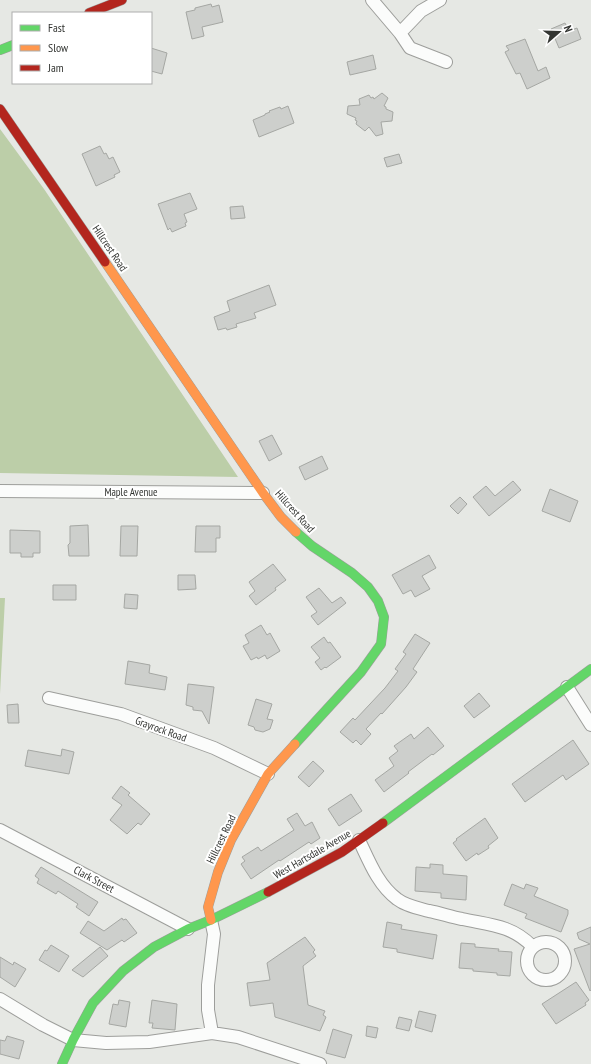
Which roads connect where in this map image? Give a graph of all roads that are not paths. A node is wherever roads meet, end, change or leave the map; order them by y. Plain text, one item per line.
1 (122, 0) edge
2 (372, 0) edge
3 (440, 0) edge
4 (92, 12) edge
5 (400, 33) junction
6 (12, 45) edge
7 (0, 50) edge
8 (446, 62) dead end
9 (0, 109) edge
10 (0, 491) edge
11 (263, 493) junction
12 (591, 669) edge
13 (567, 687) junction
14 (49, 698) dead end
15 (591, 725) edge
16 (268, 774) junction
17 (0, 830) edge
18 (359, 840) junction
19 (211, 920) junction
20 (188, 929) junction
21 (532, 946) dead end
22 (0, 999) edge
23 (212, 1033) junction
24 (73, 1040) junction
25 (62, 1064) edge
26 (320, 1064) edge

1 - 4 street
2 - 5 street
3 - 5 street
5 - 8 street
6 - 7 street
9 - 11 street, Hillcrest Road
10 - 11 street, Maple Avenue
11 - 16 street, Hillcrest Road
12 - 13 street, West Hartsdale Avenue
13 - 15 street
13 - 18 street, West Hartsdale Avenue
14 - 16 street, Grayrock Road
16 - 19 street, Hillcrest Road
17 - 20 street, Clark Street
18 - 19 street, West Hartsdale Avenue
18 - 21 street
19 - 20 street, West Hartsdale Avenue
19 - 23 street
20 - 24 street, West Hartsdale Avenue
22 - 24 street
23 - 24 street
23 - 26 street
24 - 25 street, West Hartsdale Avenue

